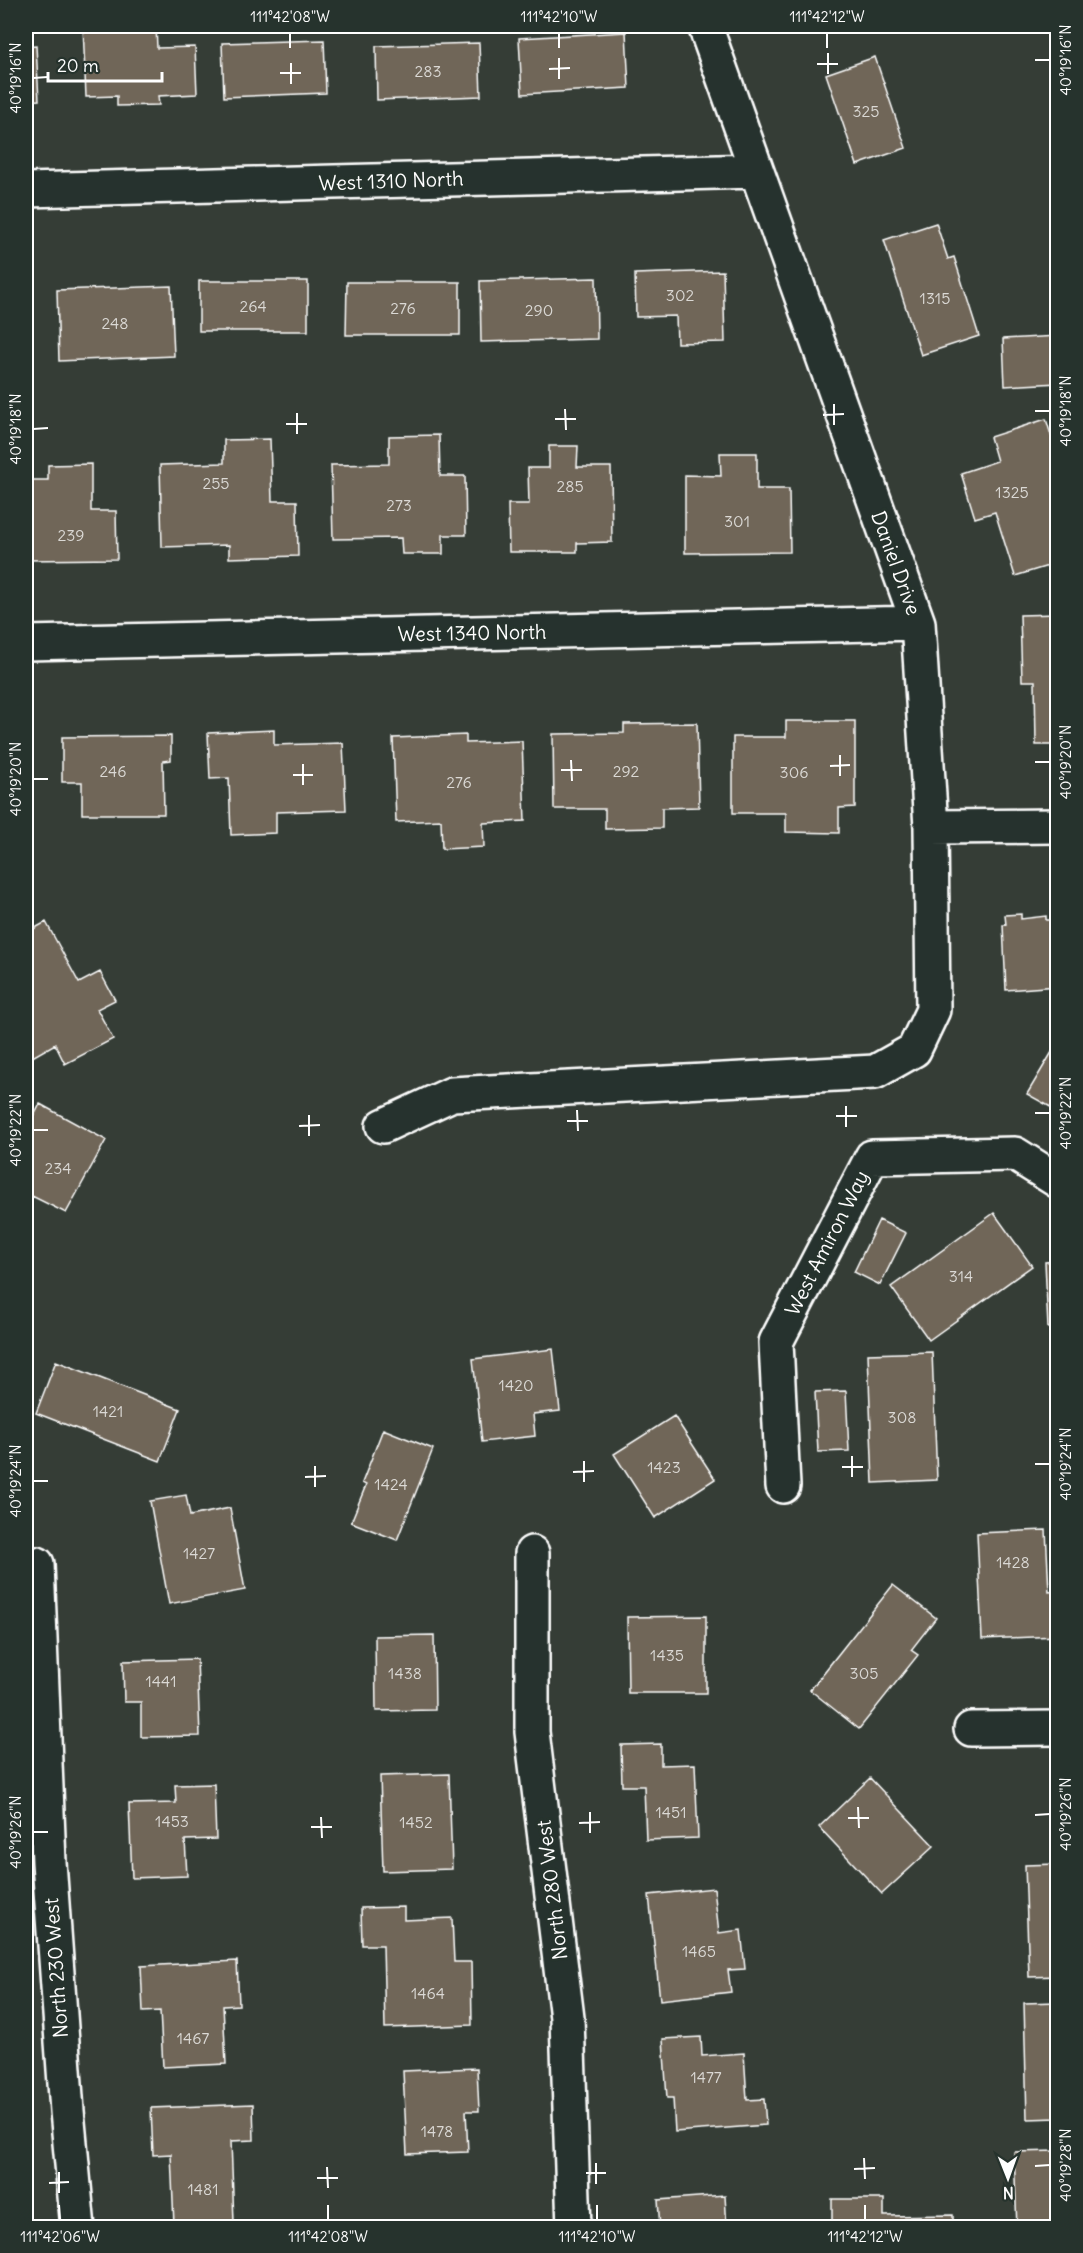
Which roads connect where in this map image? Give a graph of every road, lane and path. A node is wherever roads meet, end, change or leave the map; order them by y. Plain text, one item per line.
1 (705, 26) edge
2 (756, 171) junction
3 (26, 190) edge
4 (918, 623) junction
5 (26, 643) edge
6 (1058, 826) edge
7 (931, 827) junction
8 (383, 1126) dead end
9 (1058, 1181) edge
10 (783, 1486) dead end
11 (532, 1553) dead end
12 (37, 1564) dead end
13 (1058, 1728) edge
14 (971, 1729) dead end
15 (78, 2228) edge
16 (574, 2228) edge

1 - 2 street, Daniel Drive
2 - 3 street, West 1310 North
2 - 4 street, Daniel Drive
4 - 5 street, West 1340 North
4 - 7 street, Daniel Drive
6 - 7 street
7 - 8 street, Daniel Drive
9 - 10 street, West Amiron Way
11 - 16 street, North 280 West
12 - 15 street, North 230 West
13 - 14 street

